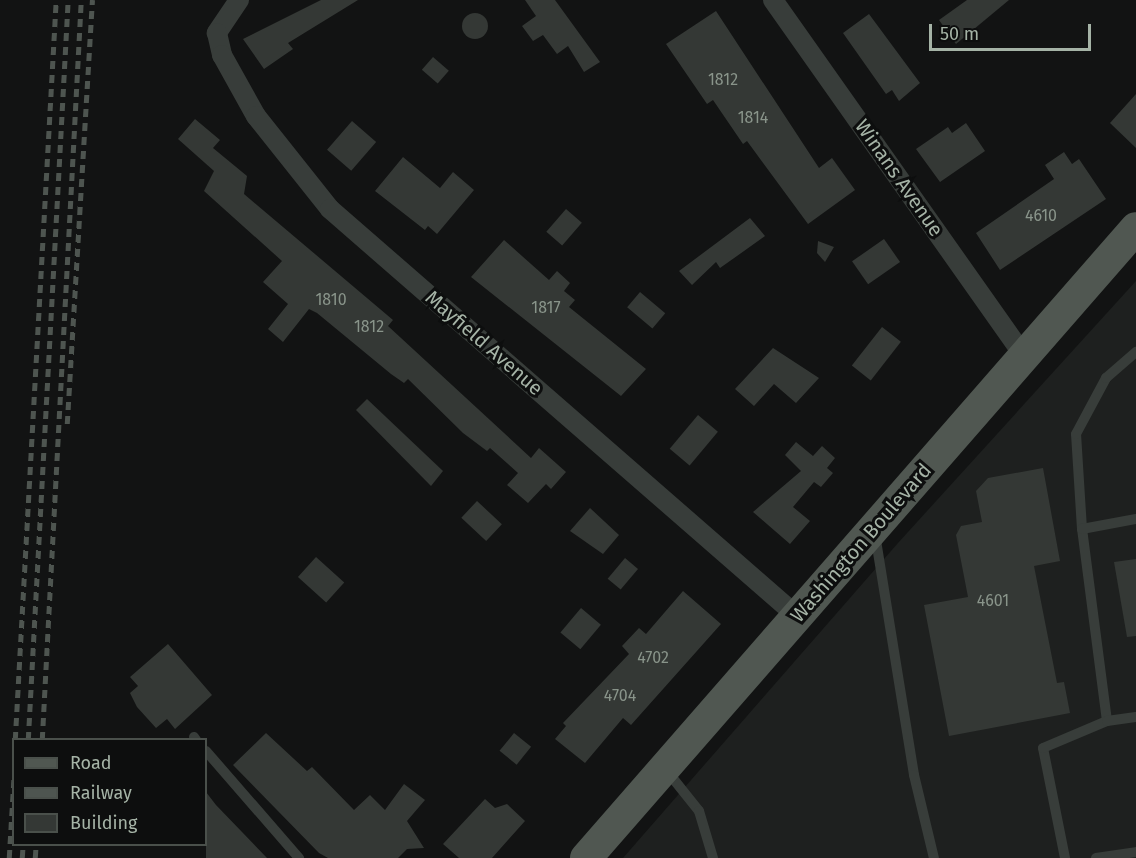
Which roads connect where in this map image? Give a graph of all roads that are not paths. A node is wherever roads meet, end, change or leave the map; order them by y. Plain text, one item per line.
1 (239, 0) edge
2 (773, 0) edge
3 (1136, 228) edge
4 (1136, 352) edge
5 (1024, 356) junction
6 (1136, 519) edge
7 (874, 527) junction
8 (1082, 529) junction
9 (797, 616) junction
10 (1136, 717) edge
11 (1107, 721) junction
12 (207, 752) edge
13 (664, 768) junction
14 (1136, 852) edge
15 (299, 858) edge
16 (586, 858) edge
17 (713, 858) edge
18 (934, 858) edge
19 (1065, 858) edge
20 (1096, 858) edge

1 - 9 street, Mayfield Avenue
2 - 5 street, Winans Avenue
3 - 5 main road, Washington Boulevard
4 - 8 lane
5 - 7 main road, Washington Boulevard
6 - 8 lane
7 - 9 main road, Washington Boulevard
7 - 18 lane
8 - 11 lane
9 - 13 main road, Washington Boulevard
10 - 11 lane
11 - 19 lane
12 - 15 lane
13 - 16 main road, Washington Boulevard
13 - 17 lane
14 - 20 lane

